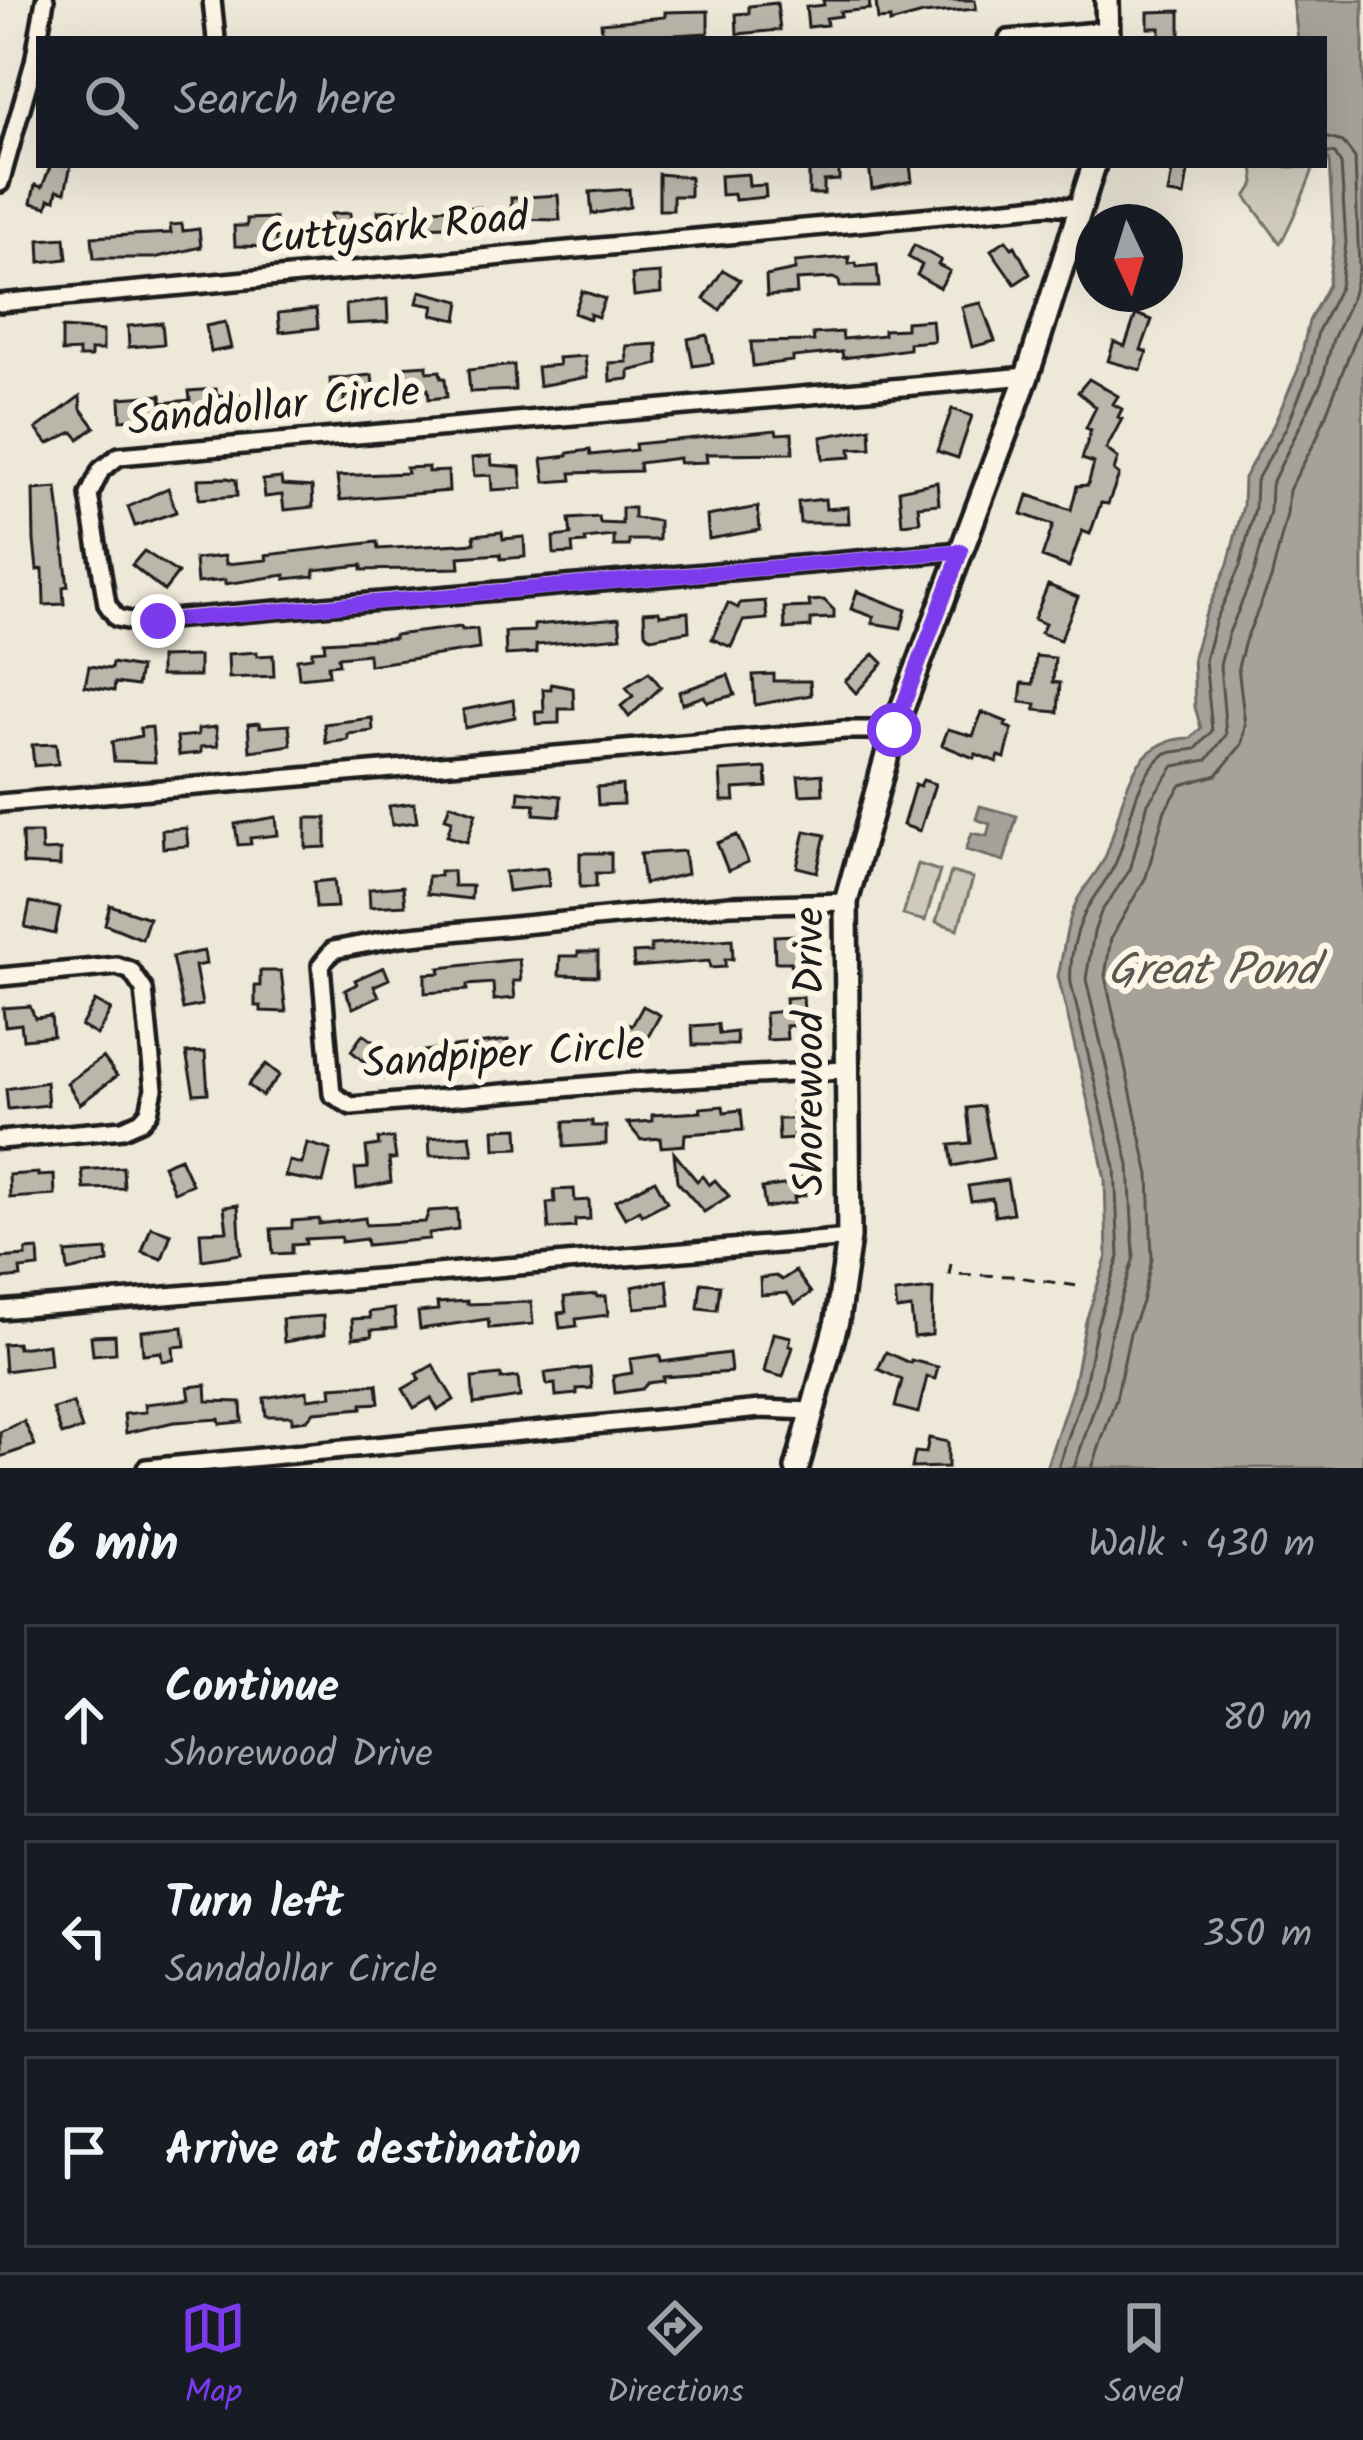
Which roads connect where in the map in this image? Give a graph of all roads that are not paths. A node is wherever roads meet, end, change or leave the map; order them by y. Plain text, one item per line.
1 (45, 0) edge
2 (212, 0) edge
3 (1107, 0) edge
4 (1108, 34) edge
5 (39, 36) edge
6 (216, 36) edge
7 (1068, 36) edge
8 (36, 51) edge
9 (1093, 168) edge
10 (0, 183) edge
11 (1082, 204) edge
12 (1075, 207) edge
13 (1075, 227) edge
14 (0, 303) edge
15 (1027, 376) junction
16 (961, 551) junction
17 (894, 730) junction
18 (0, 803) edge
19 (845, 902) junction
20 (0, 977) edge
21 (845, 1070) junction
22 (0, 1140) edge
23 (848, 1238) junction
24 (0, 1310) edge
25 (812, 1411) junction
26 (146, 1468) edge
27 (797, 1468) edge

1 - 5 street
2 - 6 street
3 - 4 street
4 - 7 street
8 - 10 street
9 - 11 street, Shorewood Drive
12 - 14 street, Cuttysark Road
13 - 15 street, Shorewood Drive
15 - 16 street, Shorewood Drive
15 - 16 street, Sanddollar Circle
16 - 17 street, Shorewood Drive
17 - 18 street
17 - 19 street, Shorewood Drive
19 - 21 street, Shorewood Drive
19 - 21 street, Sandpiper Circle
20 - 22 street
21 - 23 street, Shorewood Drive
23 - 24 street
23 - 25 street, Shorewood Drive
25 - 26 street
25 - 27 street, Shorewood Drive

